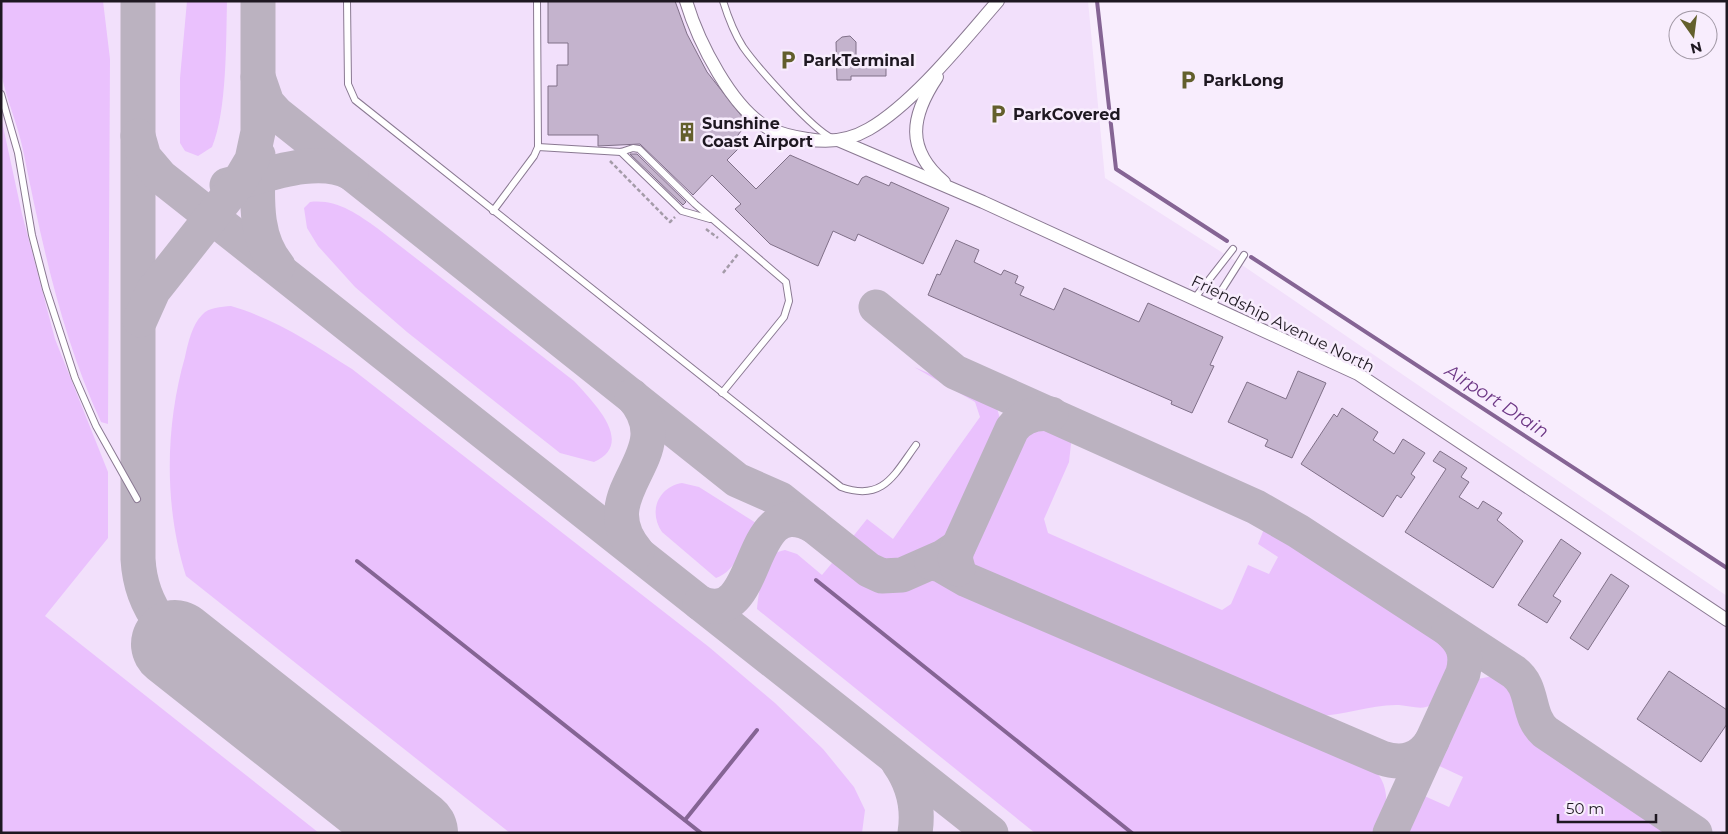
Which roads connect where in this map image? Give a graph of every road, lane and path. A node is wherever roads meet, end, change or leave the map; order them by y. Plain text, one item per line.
1 (347, 1) edge
2 (538, 1) edge
3 (686, 1) edge
4 (722, 1) edge
5 (998, 1) edge
6 (952, 53) junction
7 (1, 94) edge
8 (838, 140) junction
9 (538, 147) junction
10 (621, 152) junction
11 (604, 156) dead end
12 (957, 190) junction
13 (493, 211) junction
14 (678, 215) dead end
15 (713, 220) junction
16 (702, 226) dead end
17 (724, 243) dead end
18 (732, 249) dead end
19 (1232, 249) dead end
20 (1244, 255) dead end
21 (723, 273) dead end
22 (1194, 299) junction
23 (1211, 307) junction
24 (722, 393) junction
25 (916, 445) dead end
26 (138, 499) dead end
27 (1727, 620) edge

1 - 13 lane
2 - 9 lane
3 - 8 street
4 - 8 lane
5 - 6 street
6 - 8 street
6 - 12 street, Friendship Avenue North
7 - 26 lane
8 - 12 street, Friendship Avenue North
9 - 10 lane
9 - 13 lane
10 - 15 lane
10 - 15 lane
11 - 14 path
12 - 22 street, Friendship Avenue North
13 - 24 lane
15 - 24 lane
16 - 17 path
18 - 21 path
19 - 22 lane
20 - 23 lane
22 - 23 street, Friendship Avenue North
23 - 27 street, Friendship Avenue North
24 - 25 lane

